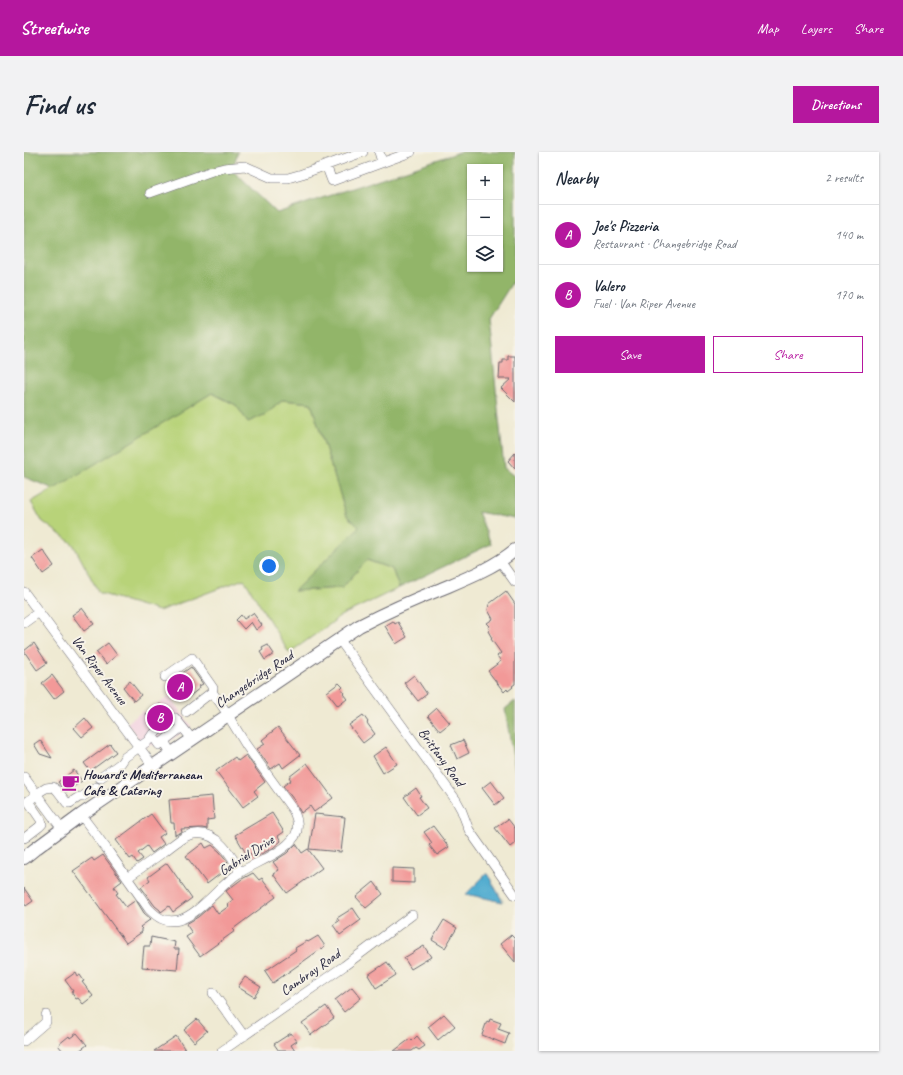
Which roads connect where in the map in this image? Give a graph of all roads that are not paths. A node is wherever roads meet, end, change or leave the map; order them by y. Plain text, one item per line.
1 (363, 152) edge
2 (379, 152) edge
3 (411, 152) edge
4 (382, 162) junction
5 (326, 165) junction
6 (150, 194) dead end
7 (515, 550) edge
8 (500, 561) junction
9 (515, 582) edge
10 (24, 592) edge
11 (39, 612) junction
12 (24, 623) edge
13 (339, 639) junction
14 (165, 677) dead end
15 (212, 692) junction
16 (186, 712) dead end
17 (228, 715) junction
18 (182, 727) junction
19 (152, 735) junction
20 (192, 739) junction
21 (164, 741) junction
22 (140, 748) junction
23 (171, 753) junction
24 (153, 766) junction
25 (24, 777) edge
26 (100, 778) dead end
27 (96, 787) dead end
28 (36, 794) junction
29 (82, 798) junction
30 (26, 801) edge
31 (86, 812) junction
32 (62, 829) junction
33 (24, 838) edge
34 (24, 858) edge
35 (240, 873) junction
36 (127, 878) junction
37 (515, 895) edge
38 (412, 915) dead end
39 (213, 993) dead end
40 (46, 1015) dead end
41 (244, 1036) junction
42 (24, 1041) edge
43 (222, 1051) edge

1 - 5 street
2 - 4 street
3 - 4 street
4 - 5 street
5 - 6 street
7 - 8 main road, Changebridge Road
8 - 9 street
8 - 13 main road, Changebridge Road
10 - 11 street, Van Riper Avenue
11 - 12 street
11 - 22 street, Van Riper Avenue
13 - 17 main road, Changebridge Road
13 - 37 street, Brittany Road
14 - 15 street, Gabriel Drive
15 - 16 street
15 - 17 street, Gabriel Drive
17 - 20 main road, Changebridge Road
17 - 35 street, Gabriel Drive
18 - 19 street
18 - 20 street
18 - 21 street
19 - 21 street
19 - 22 street
20 - 23 main road, Changebridge Road
21 - 23 street
22 - 24 street, Van Riper Avenue
22 - 26 street
23 - 24 main road, Changebridge Road
24 - 31 main road, Changebridge Road
25 - 28 street
27 - 29 street
28 - 29 street
28 - 30 street
28 - 32 street
29 - 31 street, Gabriel Drive
30 - 33 street
31 - 32 main road, Changebridge Road
31 - 36 street, Gabriel Drive
32 - 34 main road, Changebridge Road
35 - 36 street
35 - 36 street, Gabriel Drive
38 - 41 street, Cambray Road
39 - 41 street
40 - 42 street
41 - 43 street, Cambray Road

